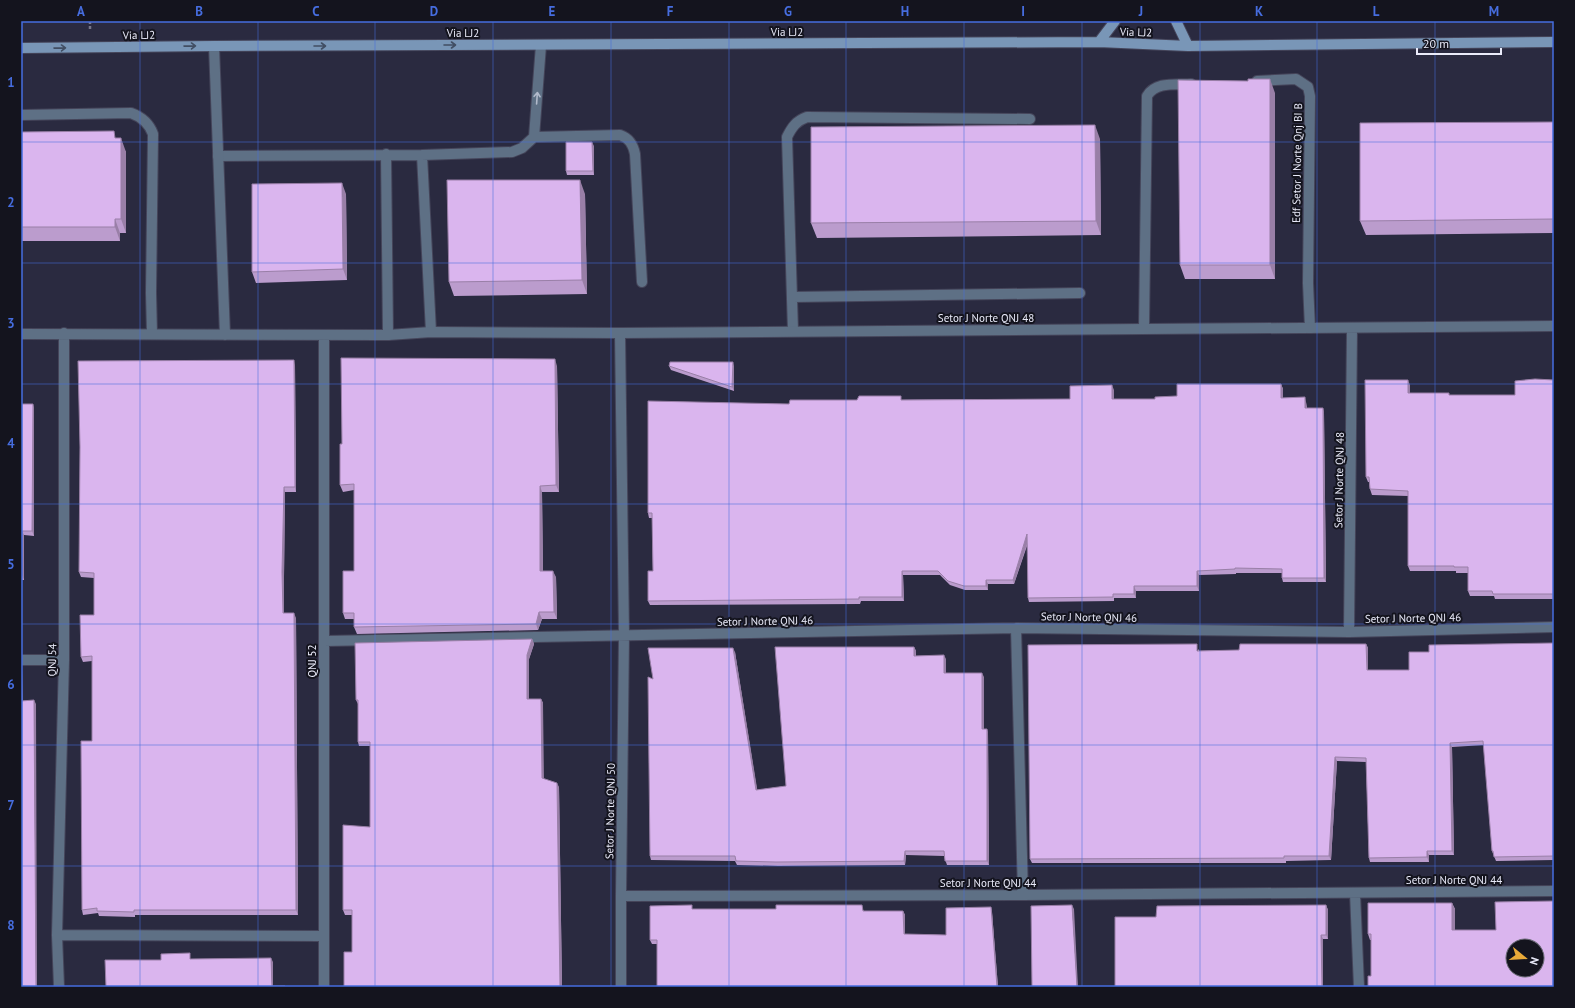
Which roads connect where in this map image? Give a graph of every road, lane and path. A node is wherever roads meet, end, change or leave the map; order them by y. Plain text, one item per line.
1 (1115, 21) edge
2 (1176, 21) edge
3 (1099, 42) junction
4 (1554, 42) edge
5 (541, 45) junction
6 (214, 46) junction
7 (1188, 46) junction
8 (21, 48) edge
9 (1250, 81) edge
10 (1204, 83) edge
11 (21, 115) edge
12 (1030, 119) dead end
13 (534, 137) junction
14 (386, 154) junction
15 (422, 155) junction
16 (218, 156) junction
17 (642, 282) dead end
18 (1080, 293) dead end
19 (792, 297) junction
20 (1554, 326) edge
21 (1310, 328) junction
22 (1352, 328) junction
23 (1144, 329) junction
24 (431, 332) junction
25 (620, 332) junction
26 (793, 332) junction
27 (64, 333) junction
28 (21, 334) edge
29 (152, 334) junction
30 (224, 335) junction
31 (324, 335) junction
32 (388, 335) junction
33 (1554, 627) edge
34 (1016, 628) junction
35 (1349, 632) junction
36 (624, 635) junction
37 (324, 641) junction
38 (21, 660) edge
39 (64, 660) junction
40 (1554, 891) edge
41 (1355, 893) junction
42 (1023, 895) junction
43 (621, 896) junction
44 (57, 935) junction
45 (323, 936) junction
46 (59, 987) edge
47 (324, 987) edge
48 (621, 987) edge
49 (1360, 987) edge

1 - 3 main road
2 - 7 main road
3 - 5 main road, Via LJ2
3 - 7 main road, Via LJ2
4 - 7 main road, Via LJ2
6 -> 5 main road, Via LJ2
13 -> 5 street
8 -> 6 main road, Via LJ2
6 - 16 street
9 - 21 street, Edf Setor J Norte Qnj BI B
10 - 23 street
11 - 29 street
12 - 19 street
13 - 15 street
13 - 17 street
14 - 15 street
14 - 16 street
14 - 32 street
15 - 24 street
16 - 30 street
18 - 19 street
19 - 26 street
20 - 22 street, Setor J Norte QNJ 48
21 - 22 street, Setor J Norte QNJ 48
21 - 23 street, Setor J Norte QNJ 48
22 - 35 street, Setor J Norte QNJ 48
23 - 26 street, Setor J Norte QNJ 48
24 - 25 street, Setor J Norte QNJ 48
24 - 32 street, Setor J Norte QNJ 48
25 - 26 street, Setor J Norte QNJ 48
25 - 36 street, Setor J Norte QNJ 50
27 - 28 street, Setor J Norte QNJ 48
27 - 29 street, Setor J Norte QNJ 48
27 - 39 street, QNJ 54
29 - 30 street, Setor J Norte QNJ 48
30 - 31 street, Setor J Norte QNJ 48
31 - 32 street, Setor J Norte QNJ 48
31 - 37 street, QNJ 52
33 - 35 street, Setor J Norte QNJ 46
34 - 35 street, Setor J Norte QNJ 46
34 - 36 street, Setor J Norte QNJ 46
34 - 42 street
36 - 37 street, Setor J Norte QNJ 46
36 - 43 street, Setor J Norte QNJ 50
37 - 45 street, QNJ 52
38 - 39 street
39 - 44 street, QNJ 54
40 - 41 street, Setor J Norte QNJ 44
41 - 42 street, Setor J Norte QNJ 44
41 - 49 street
42 - 43 street, Setor J Norte QNJ 44
43 - 48 street, Setor J Norte QNJ 50
44 - 45 street
44 - 46 street, QNJ 54
45 - 47 street, QNJ 52

